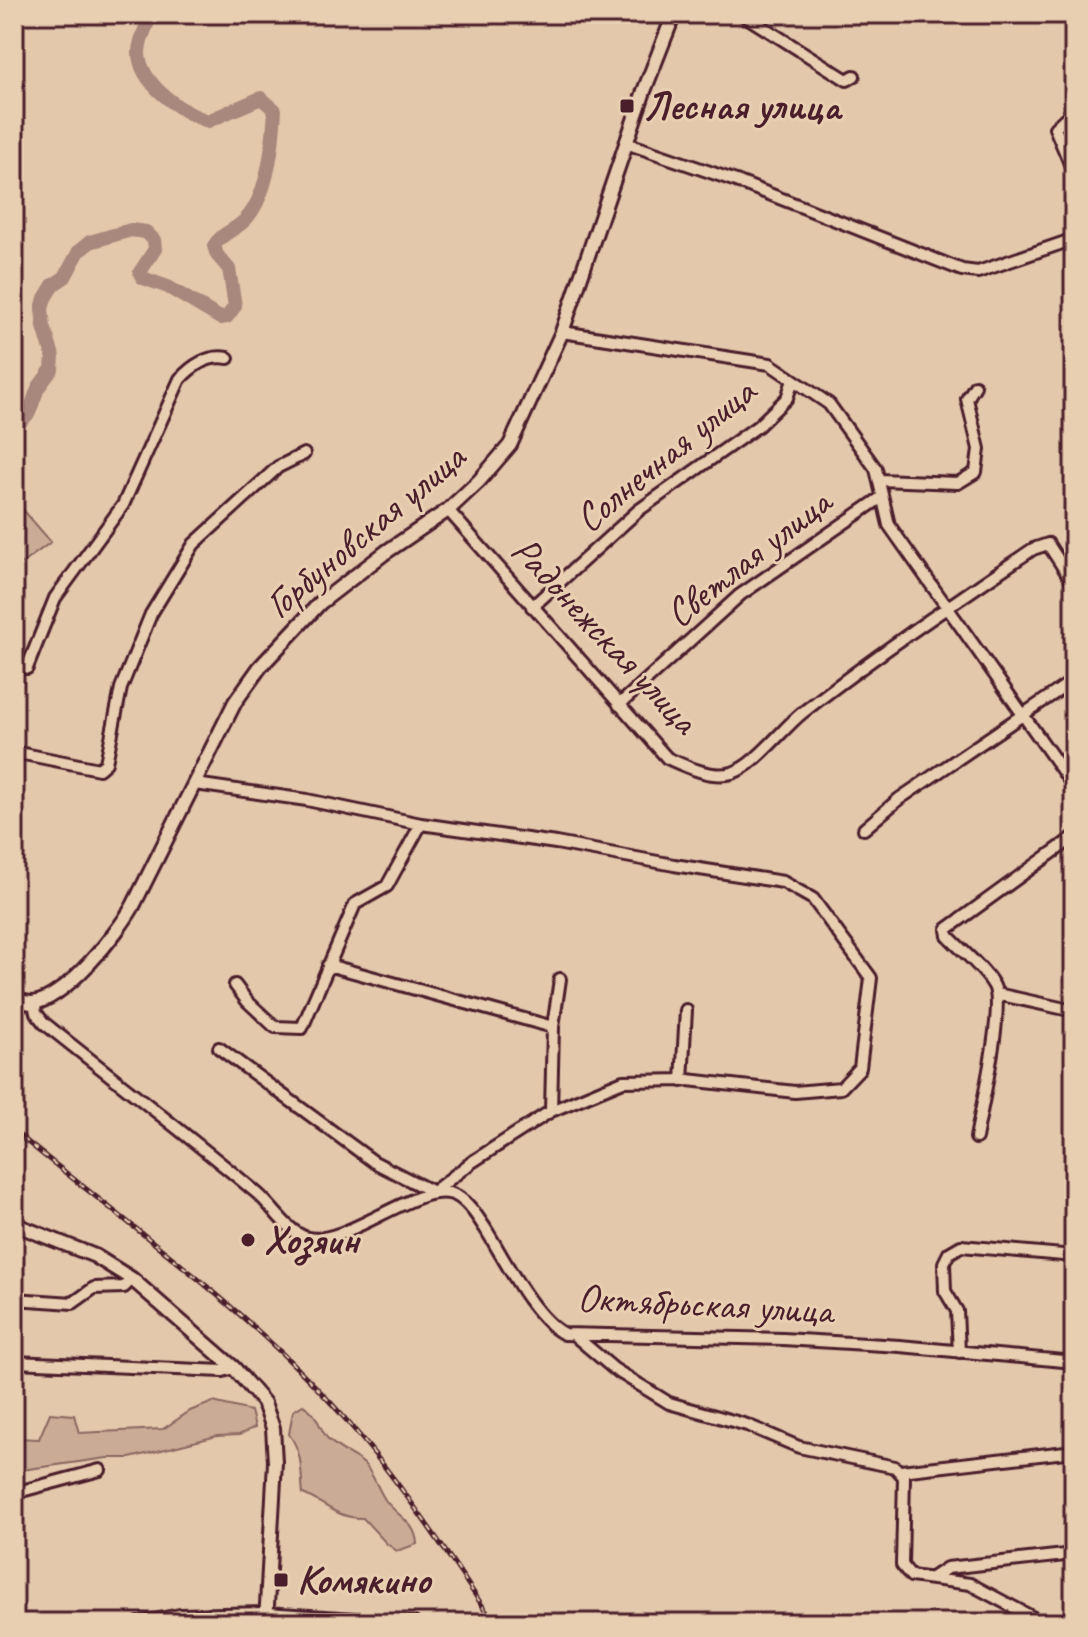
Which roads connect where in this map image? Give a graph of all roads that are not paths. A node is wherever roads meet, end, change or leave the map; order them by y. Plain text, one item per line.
1 (674, 14) edge
2 (742, 14) edge
3 (854, 76) dead end
4 (1074, 110) edge
5 (626, 143) junction
6 (1074, 173) edge
7 (1074, 239) edge
8 (562, 332) junction
9 (228, 358) dead end
10 (793, 380) junction
11 (975, 386) dead end
12 (304, 454) dead end
13 (879, 480) junction
14 (882, 497) junction
15 (448, 510) junction
16 (1074, 584) edge
17 (532, 607) junction
18 (947, 607) junction
19 (14, 666) edge
20 (1074, 680) edge
21 (619, 705) junction
22 (1022, 715) junction
23 (14, 752) edge
24 (195, 784) junction
25 (1074, 787) edge
26 (421, 824) junction
27 (864, 829) dead end
28 (1074, 837) edge
29 (328, 965) junction
30 (560, 979) dead end
31 (235, 985) dead end
32 (997, 994) junction
33 (14, 998) edge
34 (34, 1003) junction
35 (686, 1010) dead end
36 (1074, 1011) edge
37 (553, 1027) junction
38 (219, 1048) dead end
39 (682, 1081) junction
40 (551, 1111) junction
41 (976, 1138) dead end
42 (433, 1192) junction
43 (14, 1224) edge
44 (1074, 1256) edge
45 (132, 1279) junction
46 (14, 1299) edge
47 (574, 1335) junction
48 (959, 1352) junction
49 (14, 1362) edge
50 (1074, 1362) edge
51 (234, 1368) junction
52 (1074, 1451) edge
53 (100, 1470) dead end
54 (901, 1471) junction
55 (14, 1493) edge
56 (1074, 1554) edge
57 (931, 1578) junction
58 (266, 1618) edge
59 (138, 1623) edge
60 (414, 1623) edge
61 (1043, 1623) edge

1 - 5 main road, Горбуновская улица
2 - 3 street
4 - 6 street
5 - 7 street
5 - 8 main road, Горбуновская улица
8 - 10 street
8 - 15 main road, Горбуновская улица
9 - 19 street
10 - 13 street
10 - 17 street, Солнечная улица
11 - 13 street
12 - 23 street
13 - 14 street
14 - 18 street
14 - 21 street, Светлая улица
15 - 17 street, Радонежская улица
15 - 24 main road, Горбуновская улица
16 - 18 street
17 - 21 street, Радонежская улица
18 - 21 street, Радонежская улица
18 - 22 street
20 - 22 street
22 - 25 street
22 - 27 street
24 - 26 street
24 - 34 main road, Горбуновская улица
26 - 29 street
26 - 39 street
28 - 32 street
29 - 31 street
29 - 37 street
30 - 37 street
32 - 36 street
32 - 41 street
33 - 34 main road
34 - 42 street
35 - 39 street
37 - 40 street
38 - 42 street, Октябрьская улица
39 - 40 street
40 - 42 street
42 - 47 street, Октябрьская улица
43 - 45 main road
44 - 48 street
45 - 46 street
45 - 51 main road
47 - 48 street, Октябрьская улица
47 - 54 street
48 - 50 street, Октябрьская улица
49 - 51 street
51 - 58 main road
52 - 54 street
53 - 55 street
54 - 57 street
56 - 57 street
57 - 61 street
58 - 59 street
58 - 60 street

